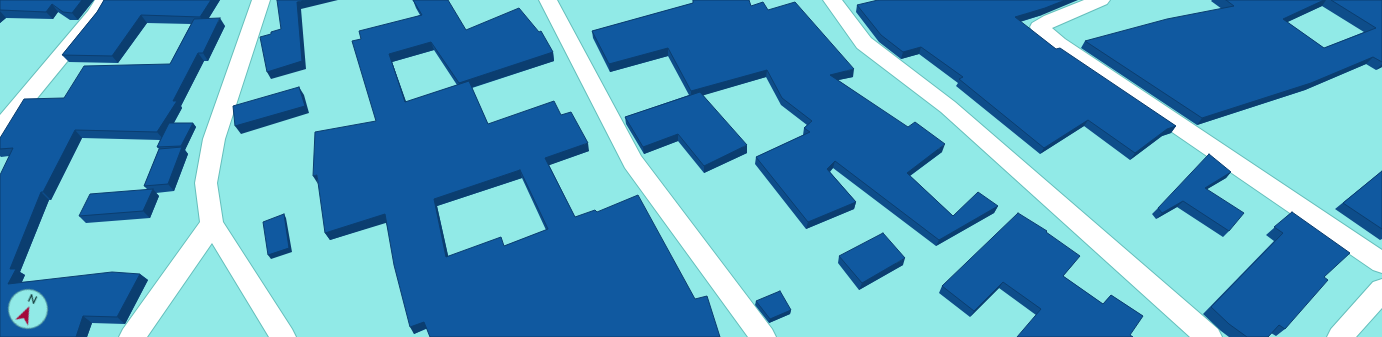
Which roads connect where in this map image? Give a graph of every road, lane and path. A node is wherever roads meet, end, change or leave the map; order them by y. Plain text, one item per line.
1 (104, 0) edge
2 (261, 0) edge
3 (548, 0) edge
4 (832, 0) edge
5 (1101, 0) edge
6 (0, 129) edge
7 (212, 224) junction
8 (1382, 263) edge
9 (1382, 290) edge
10 (132, 337) edge
11 (282, 337) edge
12 (763, 337) edge
13 (1209, 337) edge
14 (1340, 337) edge

1 - 6 street
2 - 7 street
3 - 12 street
4 - 13 street
5 - 8 street
7 - 10 street
7 - 11 street
9 - 14 street

